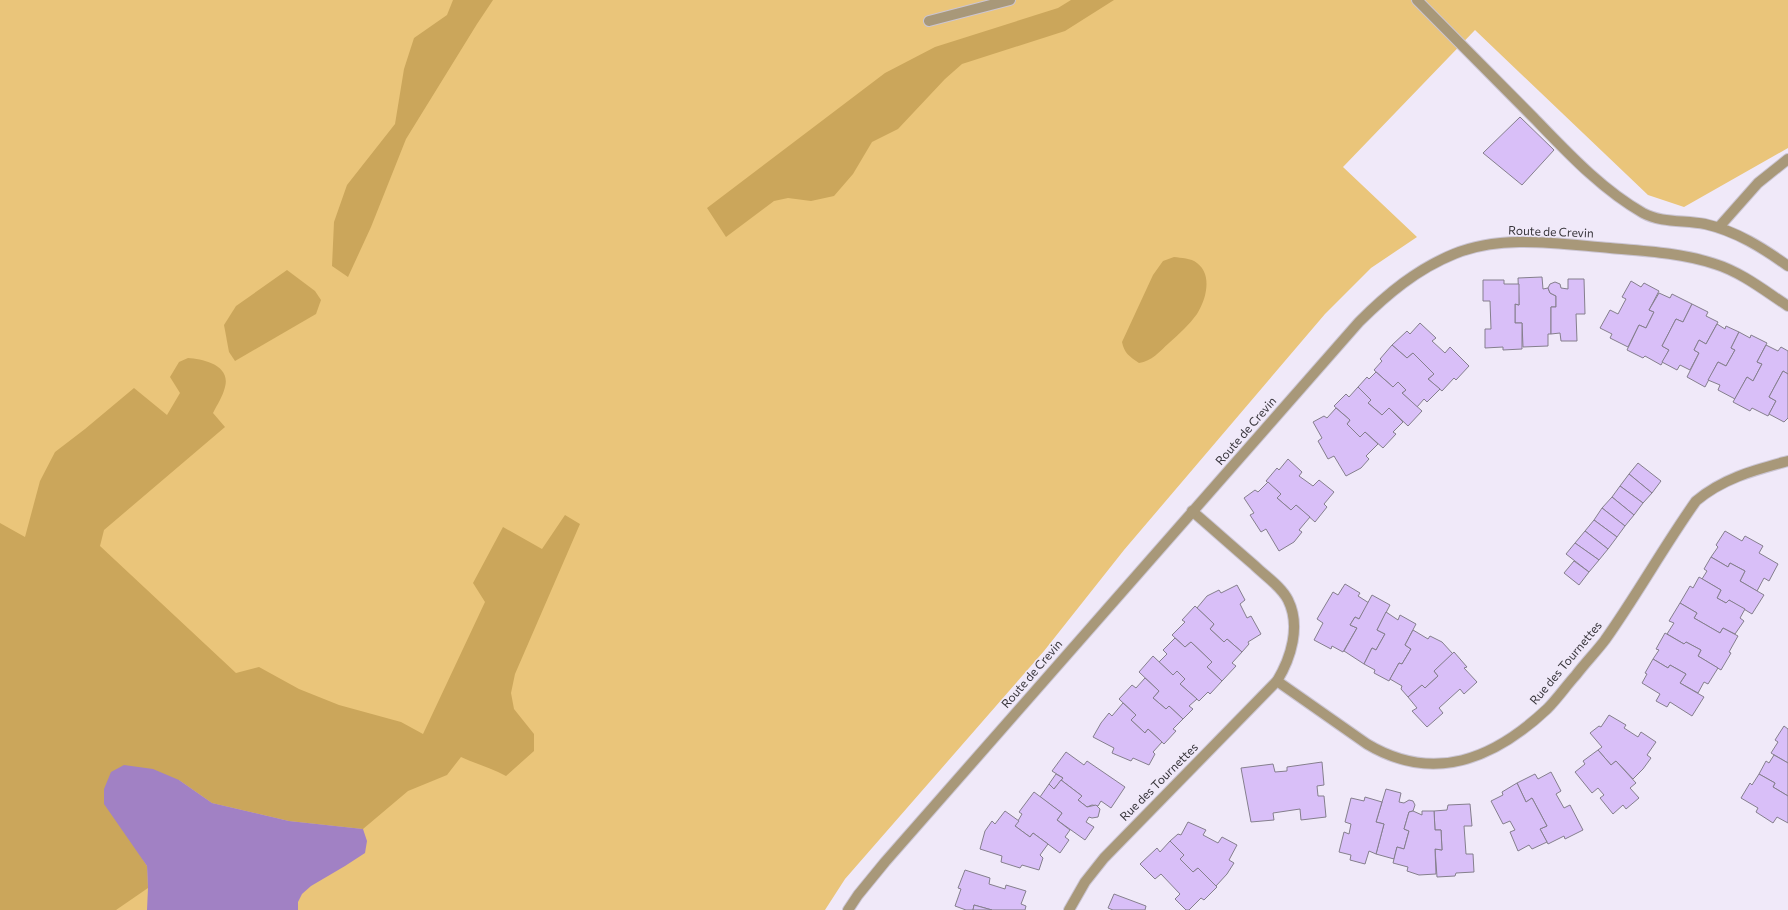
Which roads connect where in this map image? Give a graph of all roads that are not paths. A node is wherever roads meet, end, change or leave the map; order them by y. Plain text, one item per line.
1 (1010, 0) edge
2 (1417, 0) edge
3 (928, 21) dead end
4 (1788, 160) edge
5 (1719, 227) junction
6 (1788, 266) edge
7 (1788, 306) edge
8 (1788, 461) edge
9 (1192, 511) junction
10 (1277, 681) junction
11 (848, 910) edge
12 (1069, 910) edge

1 - 3 street
2 - 5 street
4 - 5 street
5 - 6 street
7 - 9 street, Route de Crevin
8 - 10 street, Rue des Tournettes
9 - 10 street, Rue des Tournettes
9 - 11 street, Route de Crevin
10 - 12 street, Rue des Tournettes

